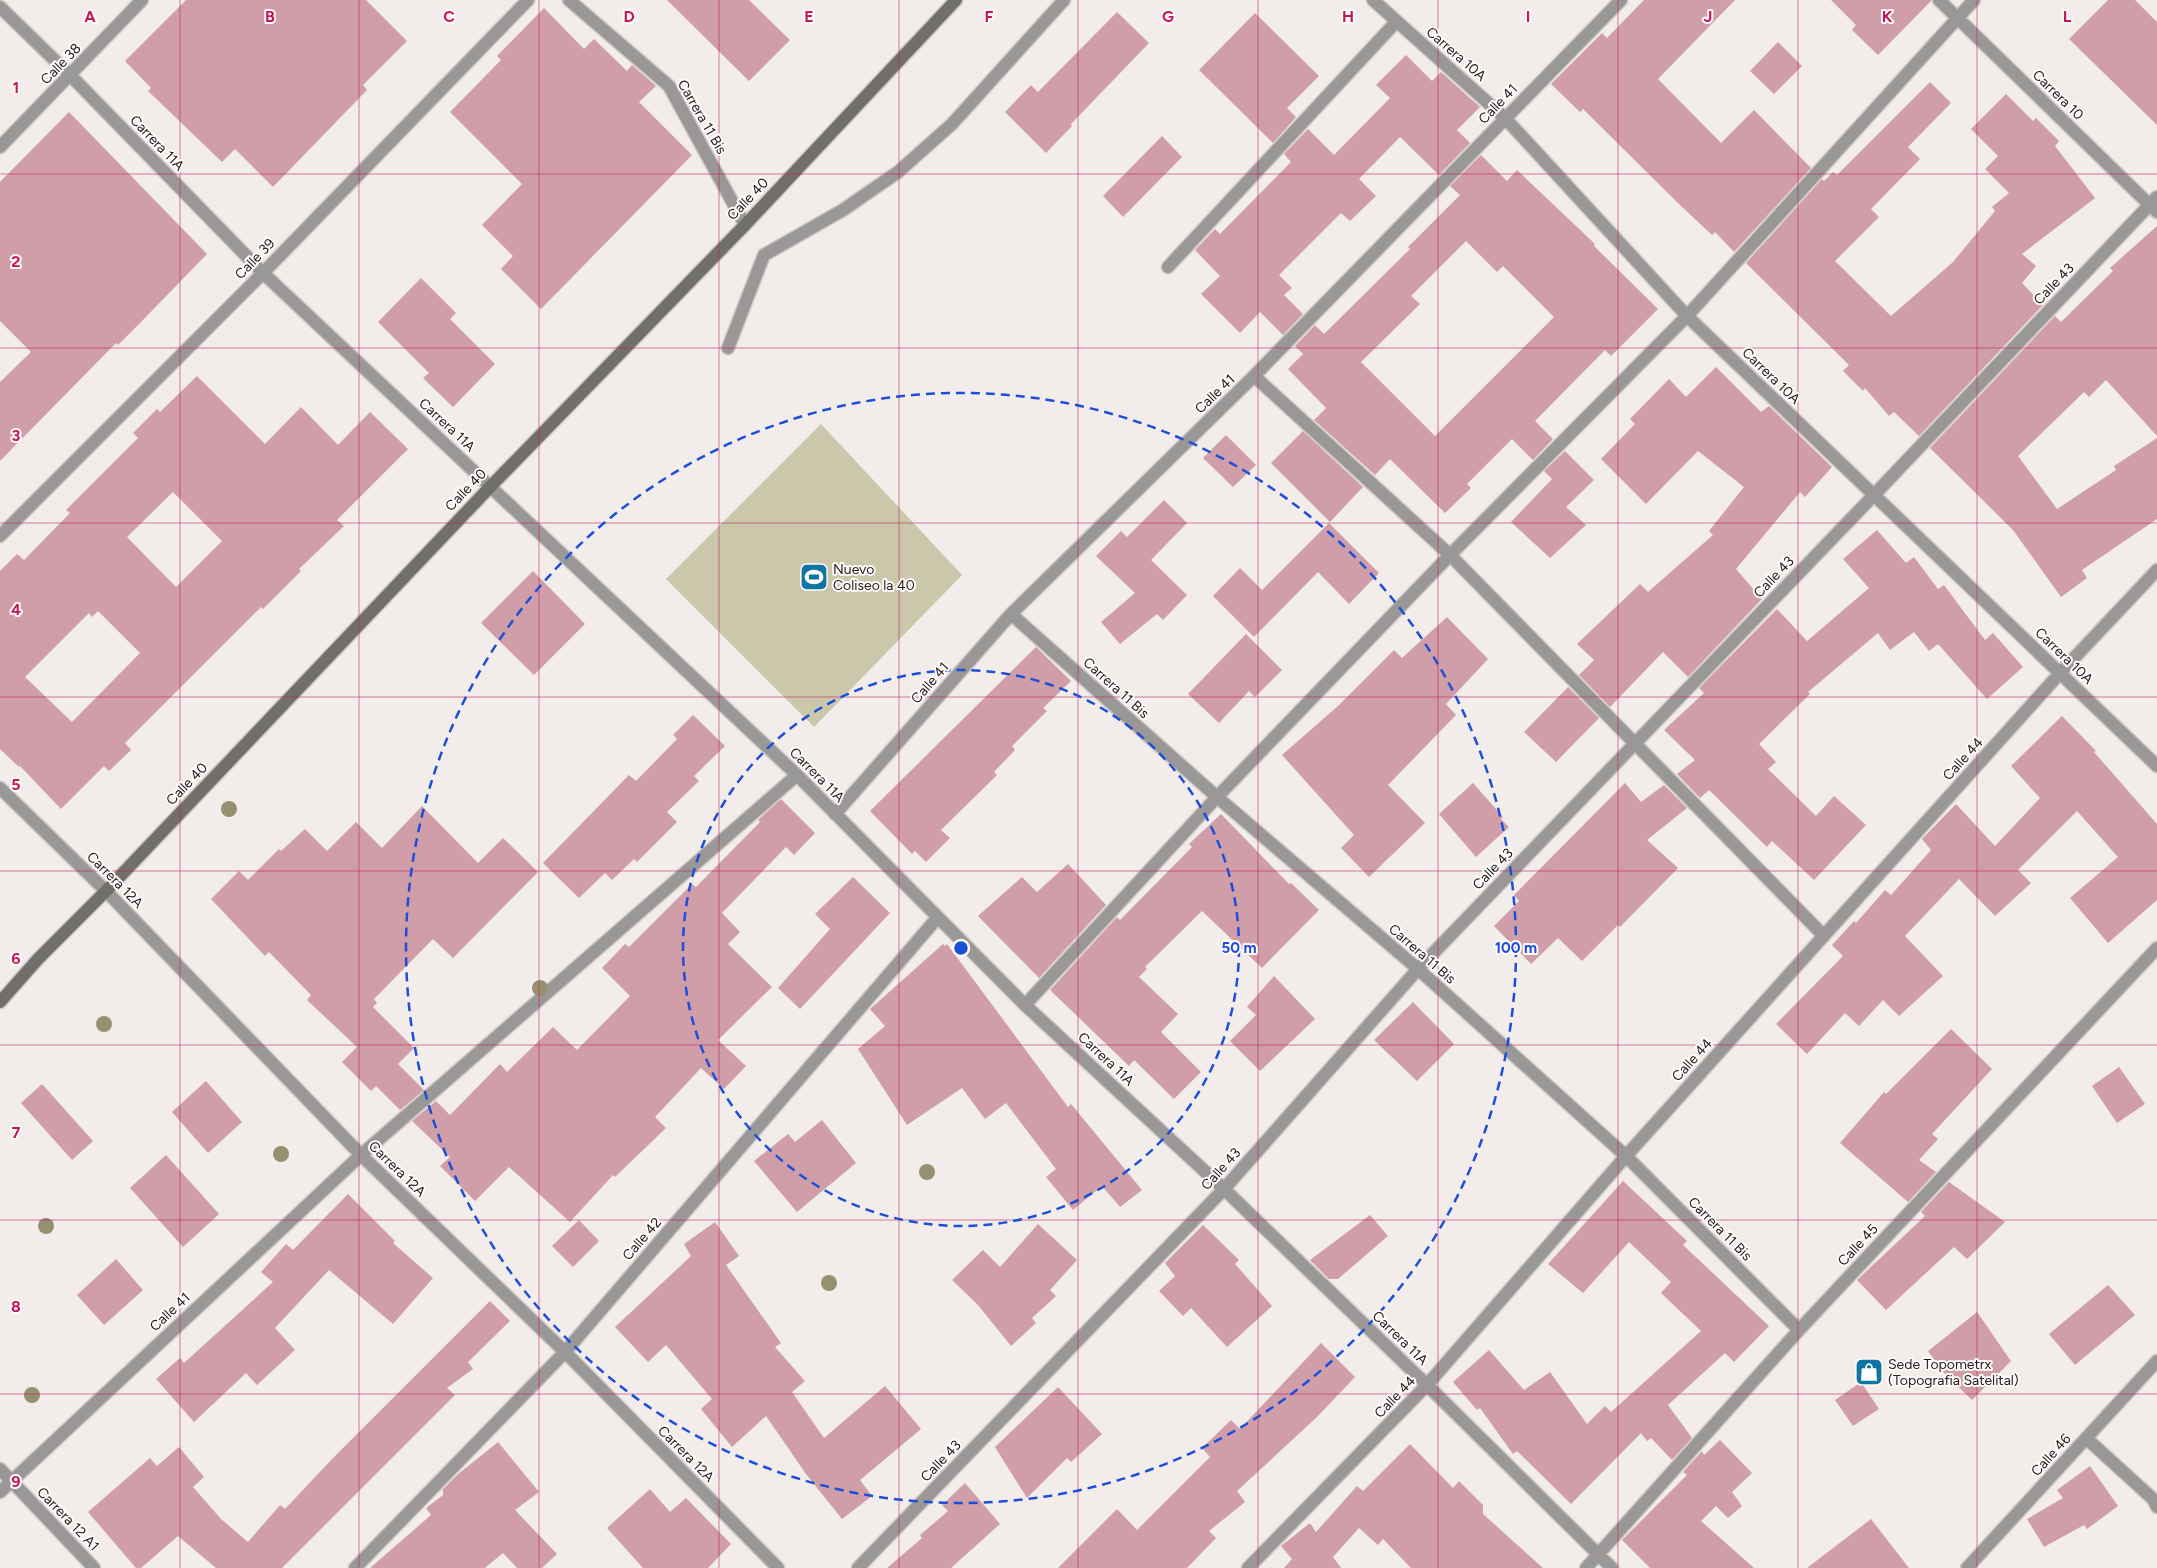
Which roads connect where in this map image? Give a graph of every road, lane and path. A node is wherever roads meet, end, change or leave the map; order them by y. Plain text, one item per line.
1 (142, 0) edge
2 (528, 0) edge
3 (570, 0) edge
4 (956, 0) edge
5 (1064, 0) edge
6 (1373, 0) edge
7 (1621, 0) edge
8 (1939, 0) edge
9 (1974, 0) edge
10 (0, 7) edge
11 (1956, 18) junction
12 (1396, 22) junction
13 (70, 76) junction
14 (1505, 118) junction
15 (0, 148) edge
16 (2155, 204) edge
17 (745, 225) junction
18 (1168, 267) dead end
19 (263, 273) junction
20 (1686, 316) junction
21 (728, 348) dead end
22 (1254, 376) junction
23 (491, 486) junction
24 (1874, 495) junction
25 (0, 536) edge
26 (1450, 555) junction
27 (2157, 570) edge
28 (1011, 614) junction
29 (2060, 673) junction
30 (1634, 744) junction
31 (2157, 766) edge
32 (797, 776) junction
33 (0, 788) edge
34 (1217, 797) junction
35 (835, 814) junction
36 (106, 891) junction
37 (938, 917) junction
38 (1824, 936) junction
39 (2157, 948) edge
40 (1418, 969) junction
41 (0, 1002) edge
42 (1025, 1005) junction
43 (361, 1155) junction
44 (1626, 1156) junction
45 (1224, 1189) junction
46 (1799, 1330) junction
47 (565, 1352) junction
48 (2157, 1361) edge
49 (1427, 1385) junction
50 (2086, 1438) junction
51 (0, 1469) edge
52 (10, 1481) junction
53 (0, 1492) edge
54 (2157, 1507) edge
55 (1598, 1555) junction
56 (94, 1568) edge
57 (355, 1568) edge
58 (777, 1568) edge
59 (858, 1568) edge
60 (1248, 1568) edge
61 (1586, 1568) edge
62 (1612, 1568) edge
63 (1967, 1568) edge

1 - 13 street, Calle 38
2 - 19 street, Calle 39
3 - 17 street, Carrera 11 Bis
4 - 17 street, Calle 40
5 - 21 street
6 - 12 street, Carrera 10A
7 - 14 street, Calle 41
8 - 11 street, Carrera 10
9 - 11 street
10 - 13 street, Carrera 11A
11 - 16 street, Carrera 10
11 - 20 street
12 - 14 street, Carrera 10A
12 - 18 street
13 - 15 street, Calle 38
13 - 19 street, Carrera 11A
14 - 20 street, Carrera 10A
14 - 22 street, Calle 41
16 - 24 street, Calle 43
17 - 23 street, Calle 40
19 - 23 street, Carrera 11A
19 - 25 street, Calle 39
20 - 24 street, Carrera 10A
20 - 26 street
22 - 26 street
22 - 28 street, Calle 41
23 - 32 street, Carrera 11A
23 - 36 street, Calle 40
24 - 29 street, Carrera 10A
24 - 30 street, Calle 43
26 - 30 street
26 - 34 street
27 - 29 street, Calle 44
28 - 34 street, Carrera 11 Bis
28 - 35 street, Calle 41
29 - 31 street, Carrera 10A
29 - 38 street, Calle 44
30 - 38 street
30 - 40 street, Calle 43
32 - 35 street, Carrera 11A
32 - 43 street, Calle 41
33 - 36 street, Carrera 12A
34 - 40 street, Carrera 11 Bis
34 - 42 street
35 - 37 street, Carrera 11A
36 - 41 street, Calle 40
36 - 43 street, Carrera 12A
37 - 42 street, Carrera 11A
37 - 47 street, Calle 42
38 - 44 street, Calle 44
39 - 46 street, Calle 45
40 - 44 street, Carrera 11 Bis
40 - 45 street, Calle 43
42 - 45 street, Carrera 11A
43 - 47 street, Carrera 12A
43 - 52 street, Calle 41
44 - 46 street, Carrera 11 Bis
44 - 49 street, Calle 44
45 - 49 street, Carrera 11A
45 - 59 street, Calle 43
46 - 55 street, Calle 45
47 - 57 street, Calle 42
47 - 58 street, Carrera 12A
48 - 50 street, Calle 46
49 - 55 street, Carrera 11A
49 - 60 street, Calle 44
50 - 54 street
50 - 63 street, Calle 46
51 - 52 street, Carrera 12 A1
52 - 53 street, Calle 41
52 - 56 street, Carrera 12 A1
55 - 61 street, Calle 45
55 - 62 street, Carrera 11A

